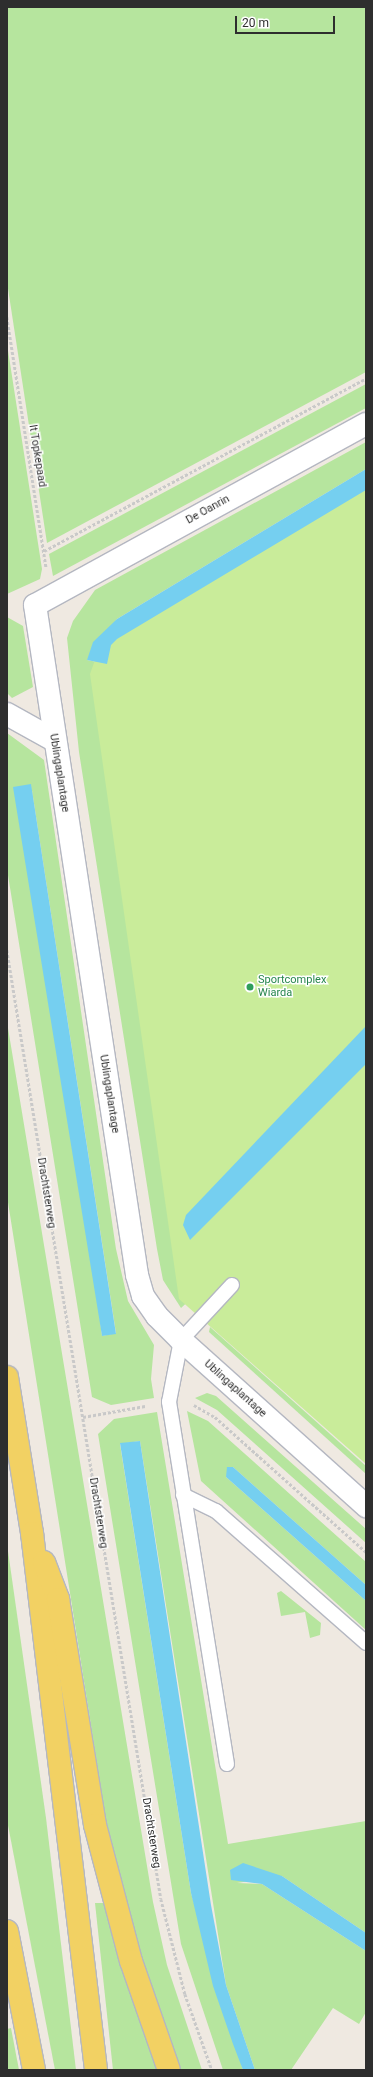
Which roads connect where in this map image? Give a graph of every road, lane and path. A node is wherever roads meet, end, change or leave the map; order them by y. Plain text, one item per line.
1 (7, 317) edge
2 (366, 378) edge
3 (366, 424) edge
4 (44, 551) junction
5 (51, 597) junction
6 (7, 714) edge
7 (54, 740) junction
8 (7, 950) edge
9 (232, 1284) dead end
10 (181, 1340) junction
11 (7, 1377) edge
12 (169, 1402) junction
13 (83, 1417) junction
14 (183, 1495) junction
15 (366, 1506) edge
16 (32, 1533) junction
17 (366, 1552) edge
18 (366, 1644) edge
19 (227, 1764) dead end
20 (7, 1931) edge
21 (34, 2070) edge
22 (96, 2070) edge
23 (169, 2070) edge
24 (212, 2070) edge

1 - 4 path, It Topkepaad
2 - 4 path
3 - 5 street, De Oanrin
4 - 5 path, It Topkepaad
5 - 7 street, Ublingaplantage
6 - 7 street
7 - 10 street, Ublingaplantage
8 - 13 path, Drachtsterweg
9 - 10 lane
10 - 12 lane
10 - 15 street, Ublingaplantage
11 - 16 main road
12 - 13 path
12 - 14 lane
12 - 17 path
13 - 24 path, Drachtsterweg
14 - 18 lane
14 - 19 lane
16 - 22 main road
16 - 23 main road
20 - 21 main road

